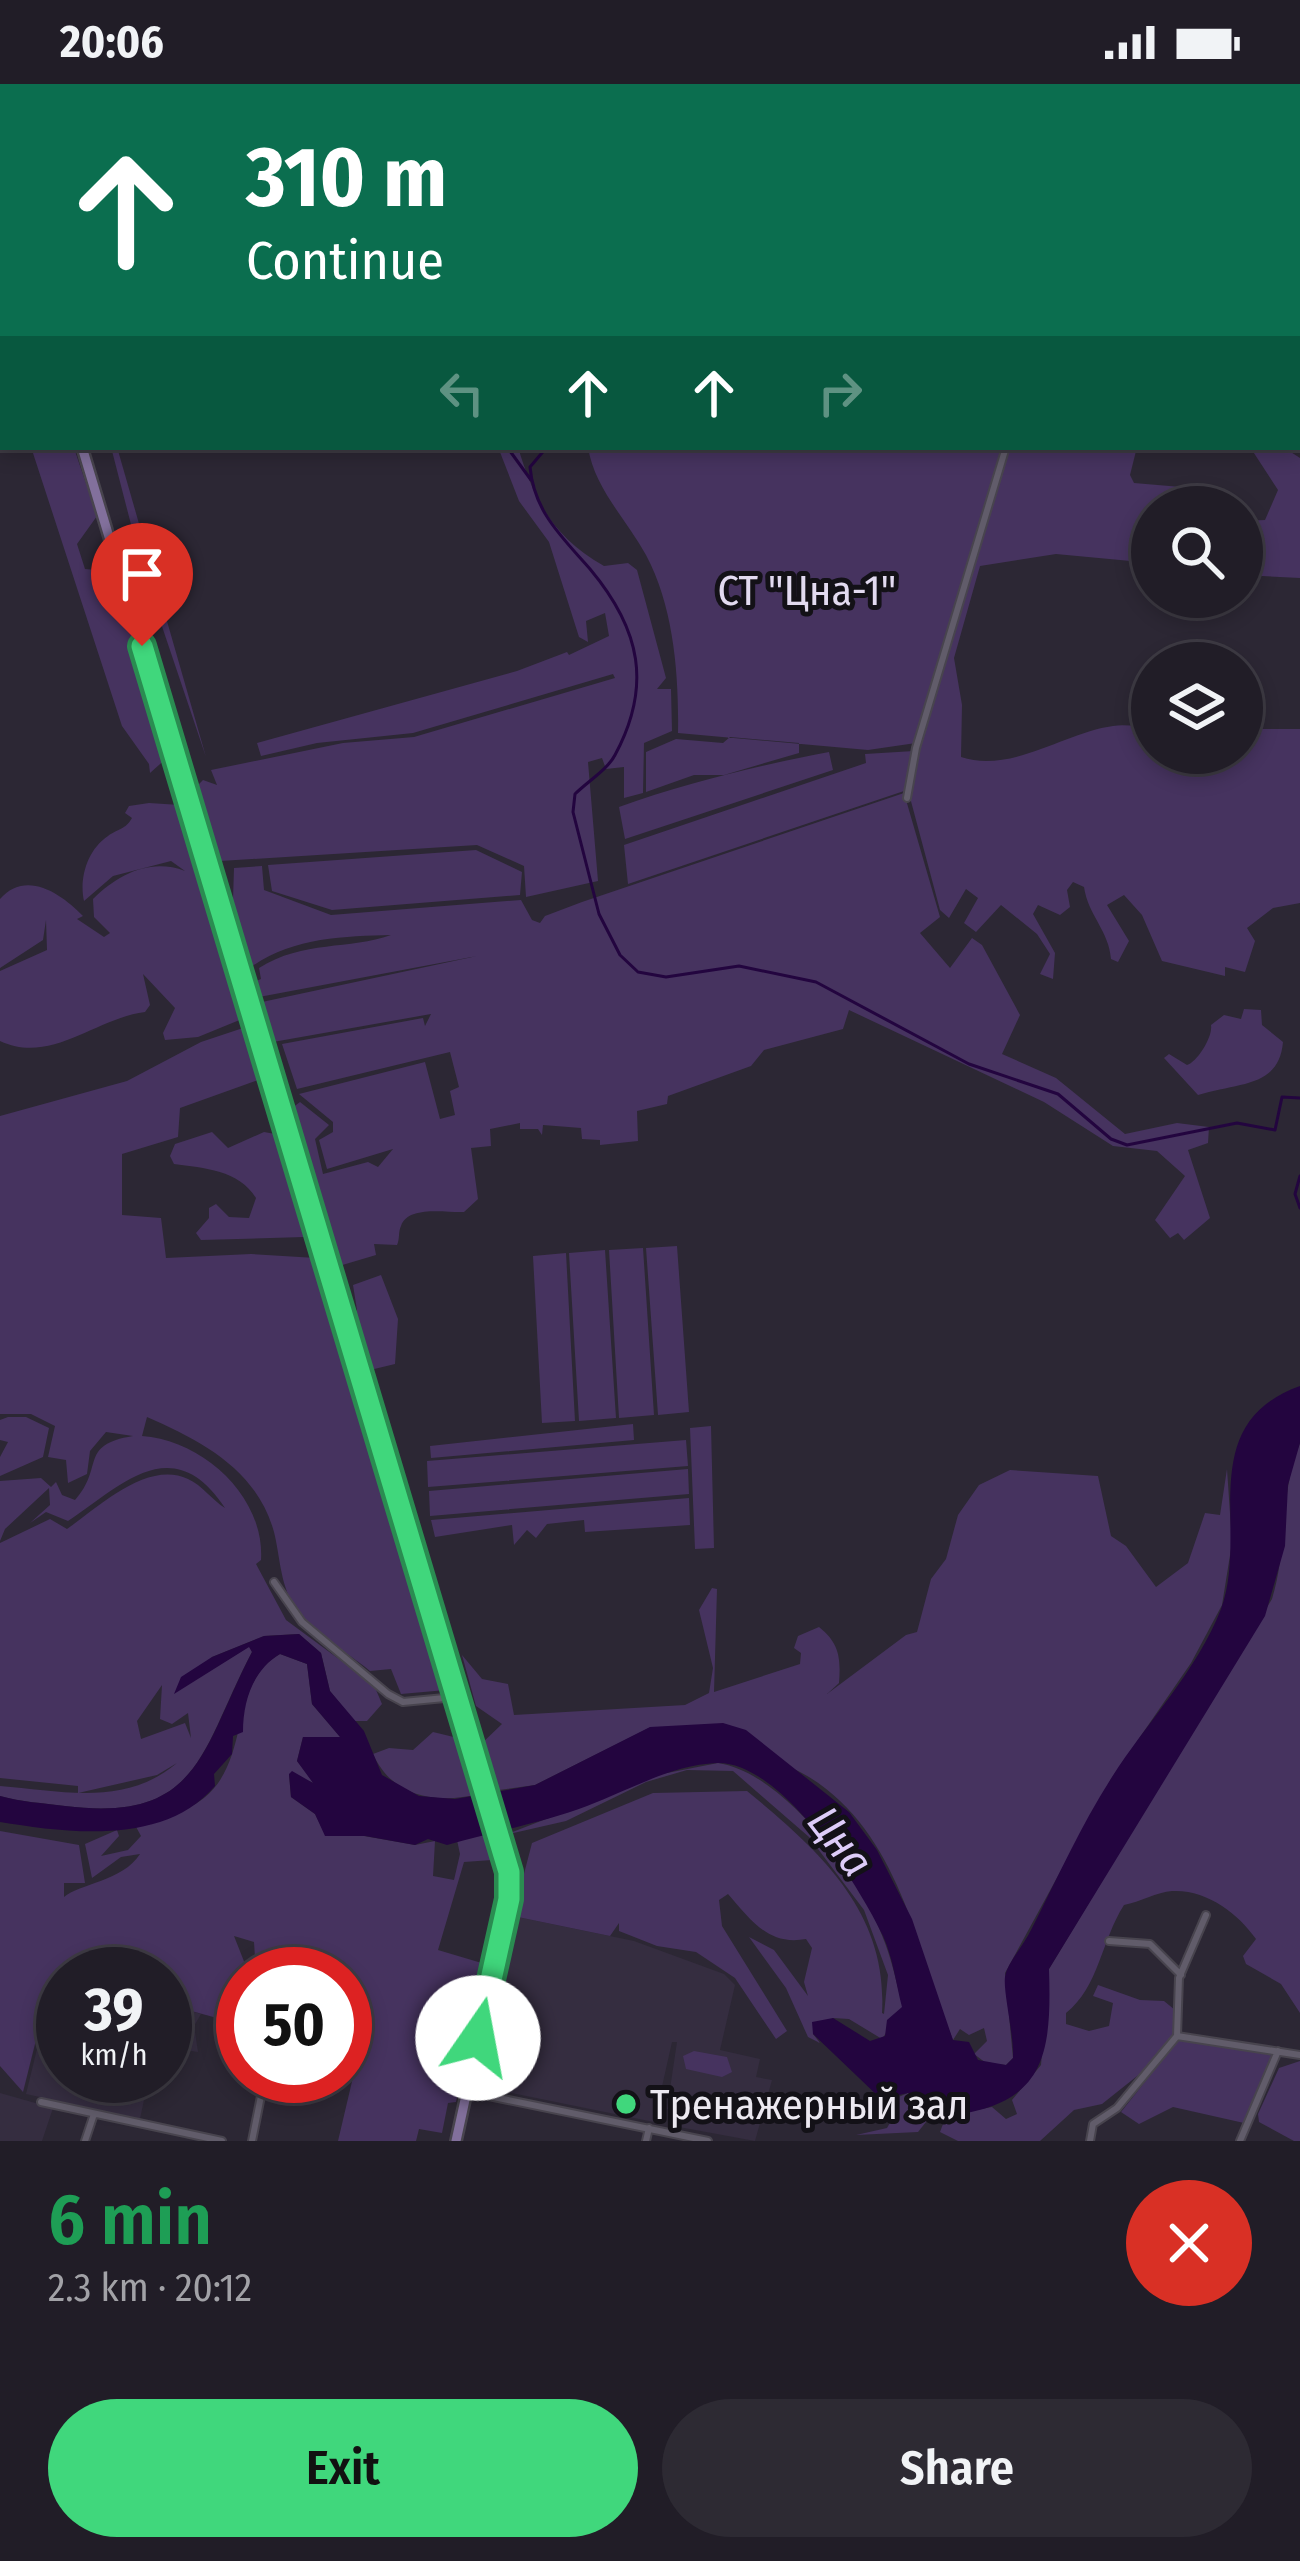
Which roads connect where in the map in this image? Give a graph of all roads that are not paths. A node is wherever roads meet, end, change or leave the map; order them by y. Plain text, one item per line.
1 (83, 450) edge
2 (1005, 450) edge
3 (907, 798) dead end
4 (274, 1582) dead end
5 (459, 1697) junction
6 (1206, 1915) dead end
7 (1109, 1941) dead end
8 (1181, 1975) junction
9 (1177, 2036) junction
10 (1278, 2051) junction
11 (1300, 2055) edge
12 (474, 2093) dead end
13 (45, 2103) edge
14 (260, 2103) edge
15 (94, 2114) junction
16 (649, 2128) junction
17 (85, 2141) edge
18 (222, 2141) edge
19 (252, 2141) edge
20 (456, 2141) edge
21 (646, 2141) edge
22 (708, 2141) edge
23 (1090, 2141) edge
24 (1240, 2141) edge

1 - 5 main road
2 - 3 street
4 - 5 street
5 - 20 main road
6 - 8 street
7 - 8 street
8 - 9 street
9 - 10 street
9 - 23 street
10 - 11 street
10 - 24 street
12 - 16 street
13 - 15 street
14 - 19 street
15 - 17 street
15 - 18 street
16 - 21 street
16 - 22 street

